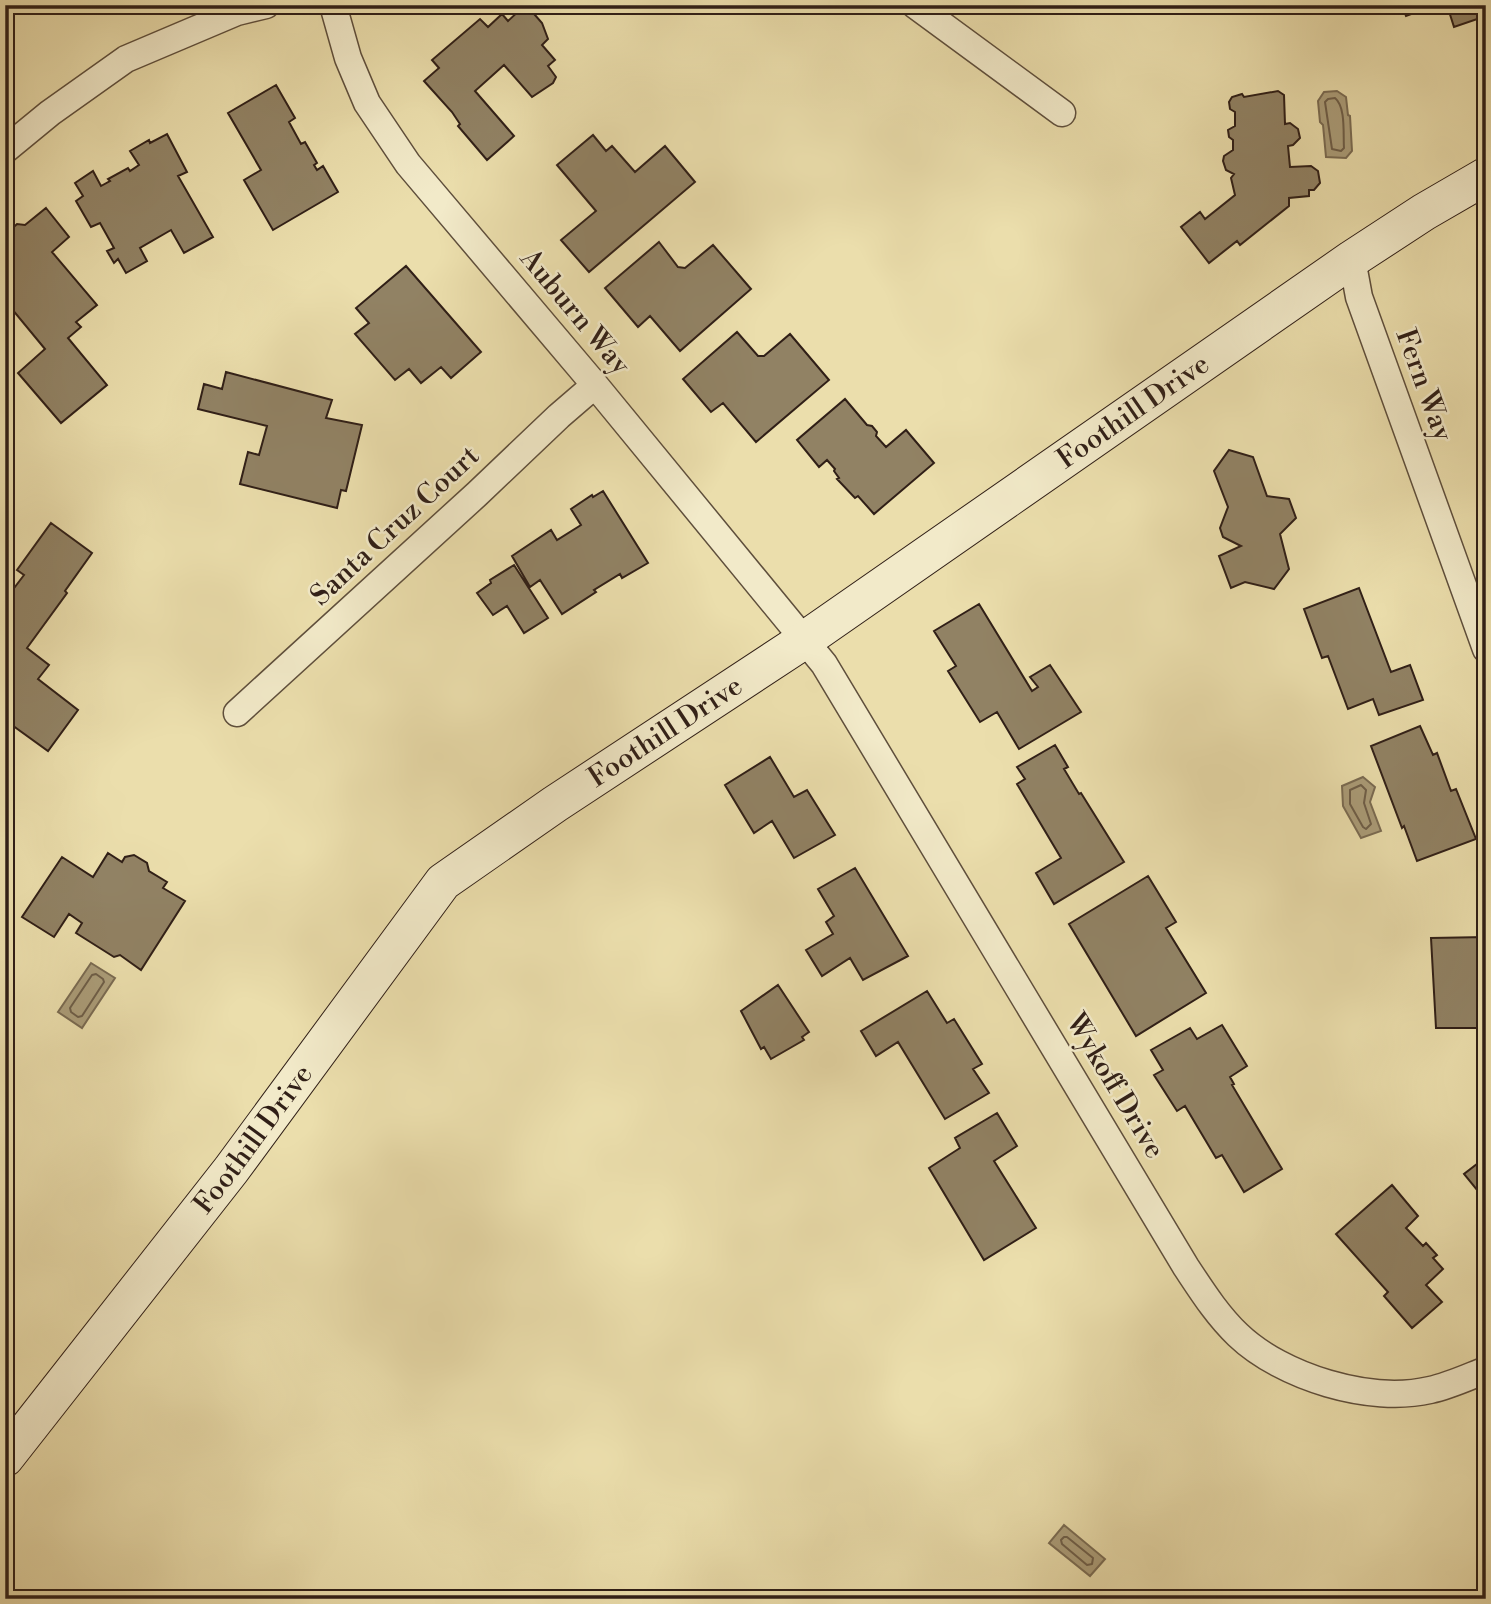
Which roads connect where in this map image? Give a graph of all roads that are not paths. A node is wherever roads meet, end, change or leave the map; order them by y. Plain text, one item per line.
1 (266, 5) edge
2 (333, 5) edge
3 (915, 5) edge
4 (1062, 113) dead end
5 (5, 150) edge
6 (1486, 176) edge
7 (1352, 259) junction
8 (596, 385) junction
9 (806, 639) junction
10 (1486, 649) edge
11 (237, 713) dead end
12 (1486, 1370) edge
13 (5, 1458) edge

1 - 5 street
2 - 8 street, Auburn Way
3 - 4 street
6 - 7 street, Foothill Drive
7 - 9 street, Foothill Drive
7 - 10 street, Fern Way
8 - 9 street, Auburn Way
8 - 11 street, Santa Cruz Court
9 - 12 street, Wykoff Drive
9 - 13 street, Foothill Drive

